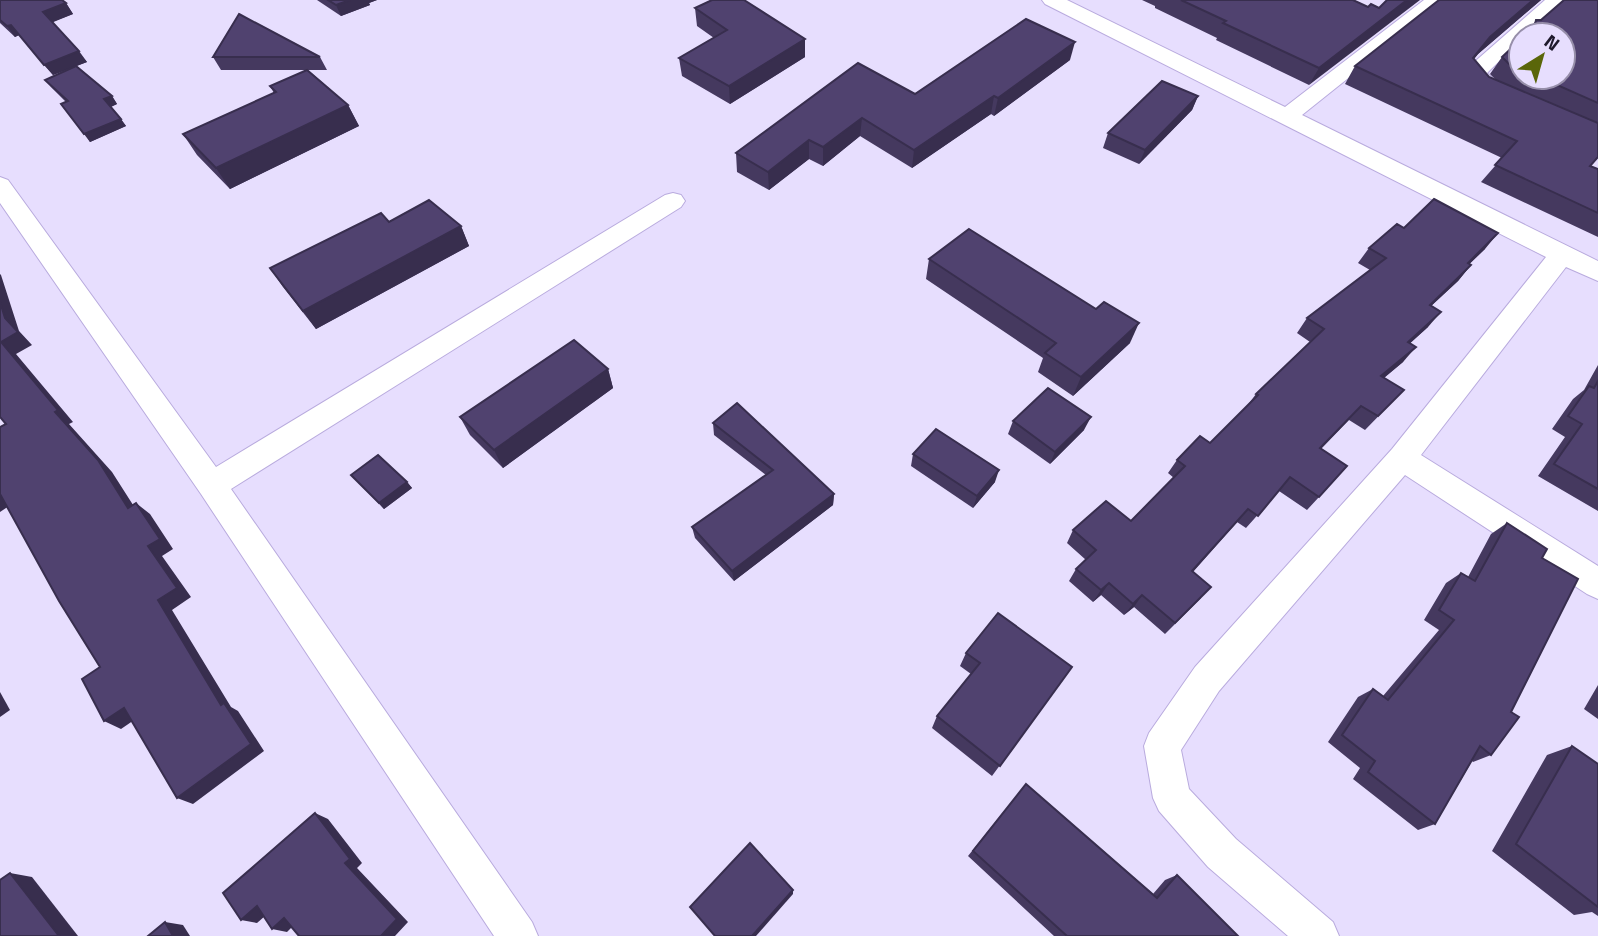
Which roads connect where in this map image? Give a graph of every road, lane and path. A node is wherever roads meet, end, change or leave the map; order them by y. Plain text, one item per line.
1 (1052, 0) edge
2 (1436, 0) edge
3 (1557, 0) edge
4 (1512, 100) edge
5 (1287, 116) junction
6 (3, 196) edge
7 (673, 201) dead end
8 (1562, 254) junction
9 (1598, 272) edge
10 (1402, 458) junction
11 (212, 485) junction
12 (1598, 584) edge
13 (518, 936) edge
14 (1319, 936) edge

1 - 5 street
2 - 5 street
3 - 4 street
5 - 8 street
6 - 11 street
7 - 11 street
8 - 9 street
8 - 10 street
10 - 12 street
10 - 14 street
11 - 13 street

